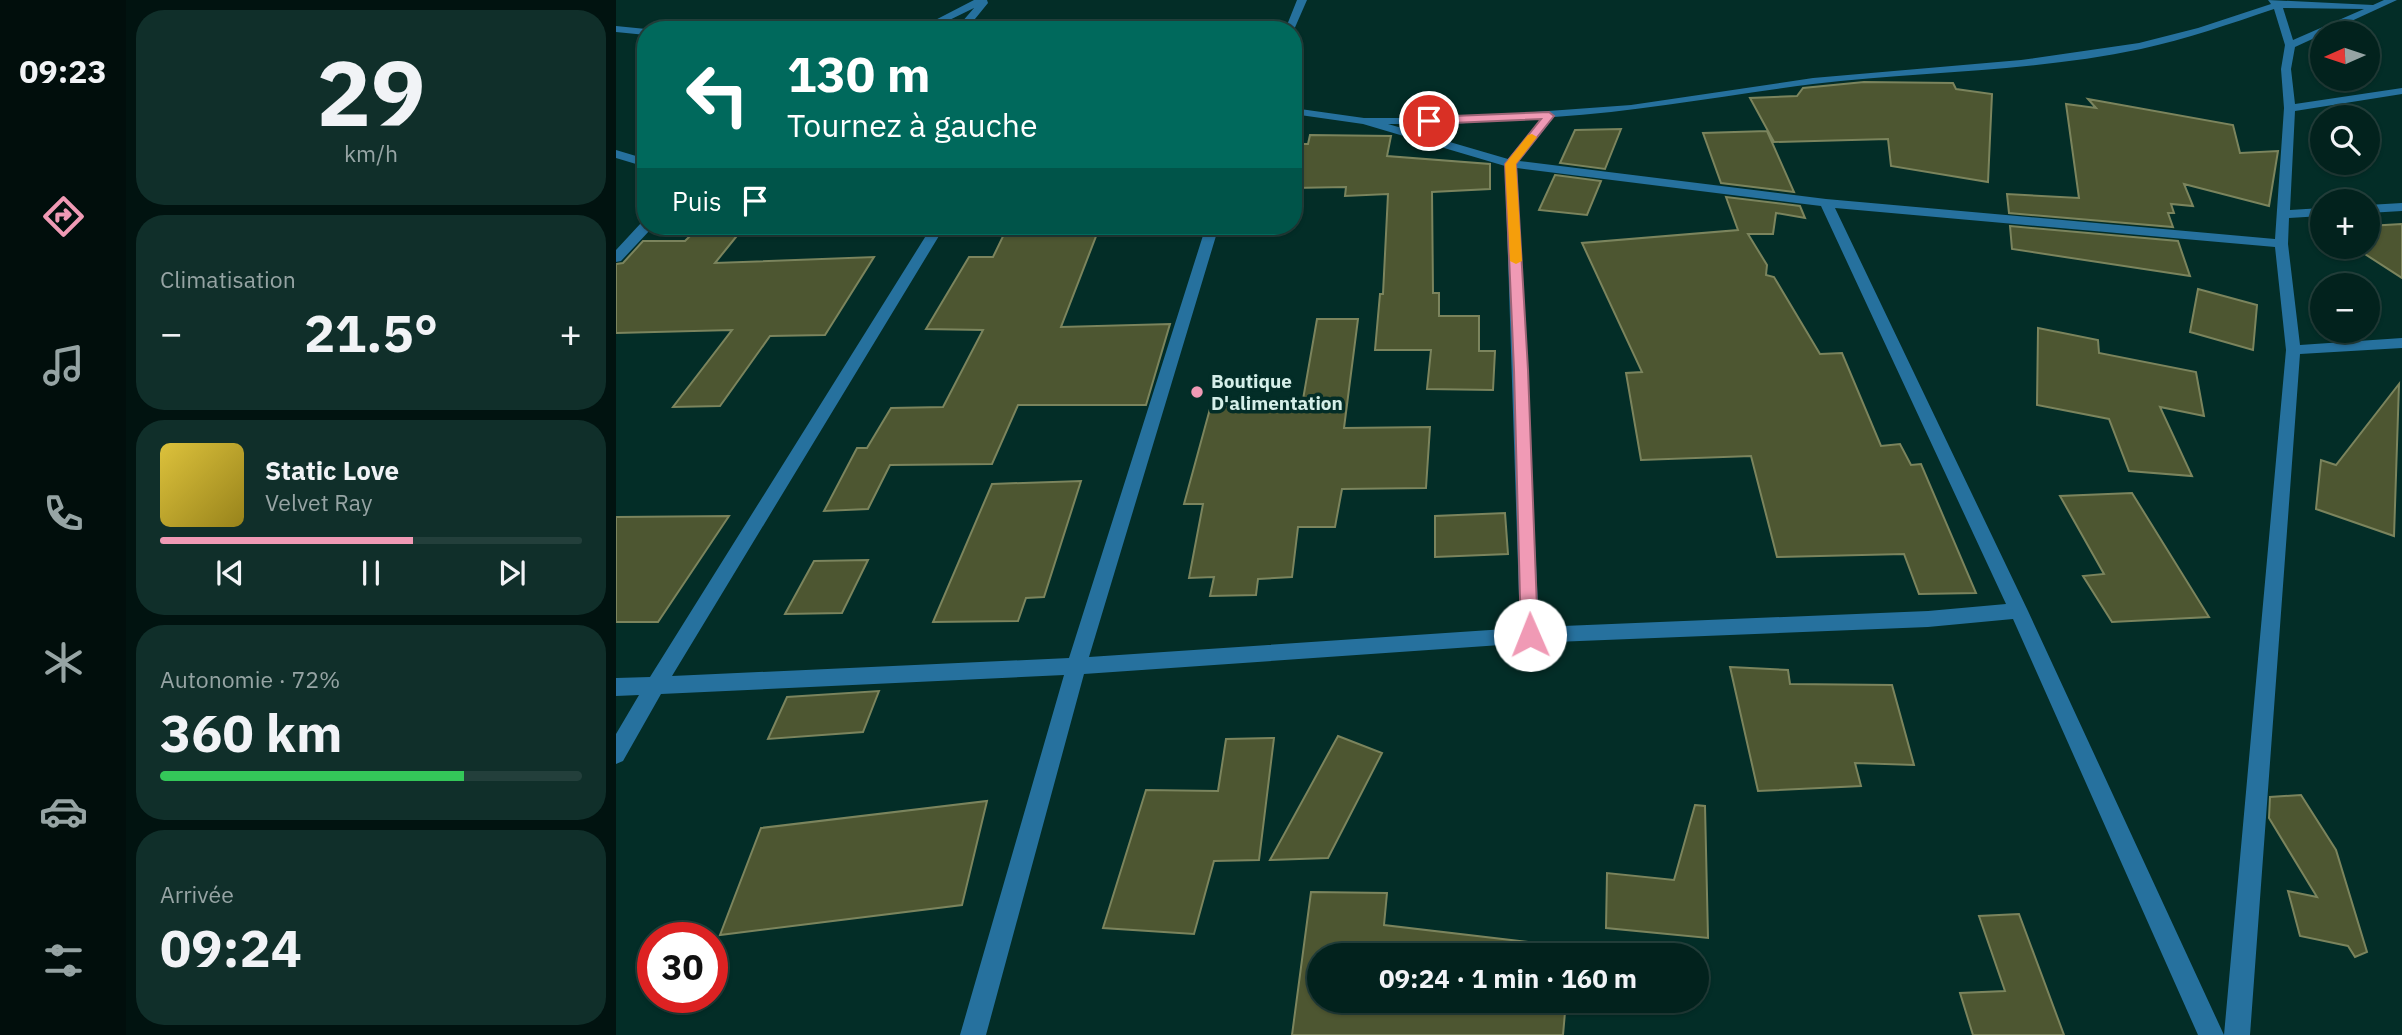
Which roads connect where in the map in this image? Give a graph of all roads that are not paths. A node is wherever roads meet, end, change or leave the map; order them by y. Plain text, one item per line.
1 (984, 0) edge
2 (1302, 0) edge
3 (2394, 0) edge
4 (2275, 2) edge
5 (2402, 3) edge
6 (2375, 6) junction
7 (939, 21) edge
8 (967, 21) edge
9 (1294, 21) edge
10 (616, 29) edge
11 (637, 31) edge
12 (2290, 45) junction
13 (2402, 91) edge
14 (2290, 108) junction
15 (1302, 112) edge
16 (1549, 116) junction
17 (1364, 121) junction
18 (616, 154) edge
19 (637, 160) edge
20 (1511, 164) junction
21 (1826, 204) junction
22 (2402, 207) edge
23 (2380, 208) edge
24 (2310, 213) edge
25 (2285, 214) junction
26 (638, 235) edge
27 (933, 235) edge
28 (1209, 235) edge
29 (2281, 244) junction
30 (616, 258) edge
31 (2402, 343) edge
32 (2293, 350) junction
33 (2019, 611) junction
34 (1530, 635) junction
35 (1076, 666) junction
36 (655, 686) junction
37 (616, 687) edge
38 (616, 754) edge
39 (973, 1035) edge
40 (2211, 1035) edge
41 (2237, 1035) edge

1 - 7 street
1 - 8 street
2 - 9 street
3 - 5 street
3 - 6 street
4 - 6 street
4 - 12 street
4 - 16 street
6 - 12 street
10 - 11 street
12 - 14 street
13 - 14 street
14 - 25 street
15 - 17 street
16 - 17 street
16 - 20 street
17 - 20 street
18 - 19 street
20 - 21 street
20 - 34 street
21 - 29 street
21 - 33 street
22 - 23 street
24 - 25 street
25 - 29 street
26 - 30 street
27 - 36 street
28 - 35 street
29 - 32 street
31 - 32 street
32 - 41 street
33 - 34 street
33 - 40 street
34 - 35 street
35 - 36 street
35 - 39 street
36 - 37 street
36 - 38 street

